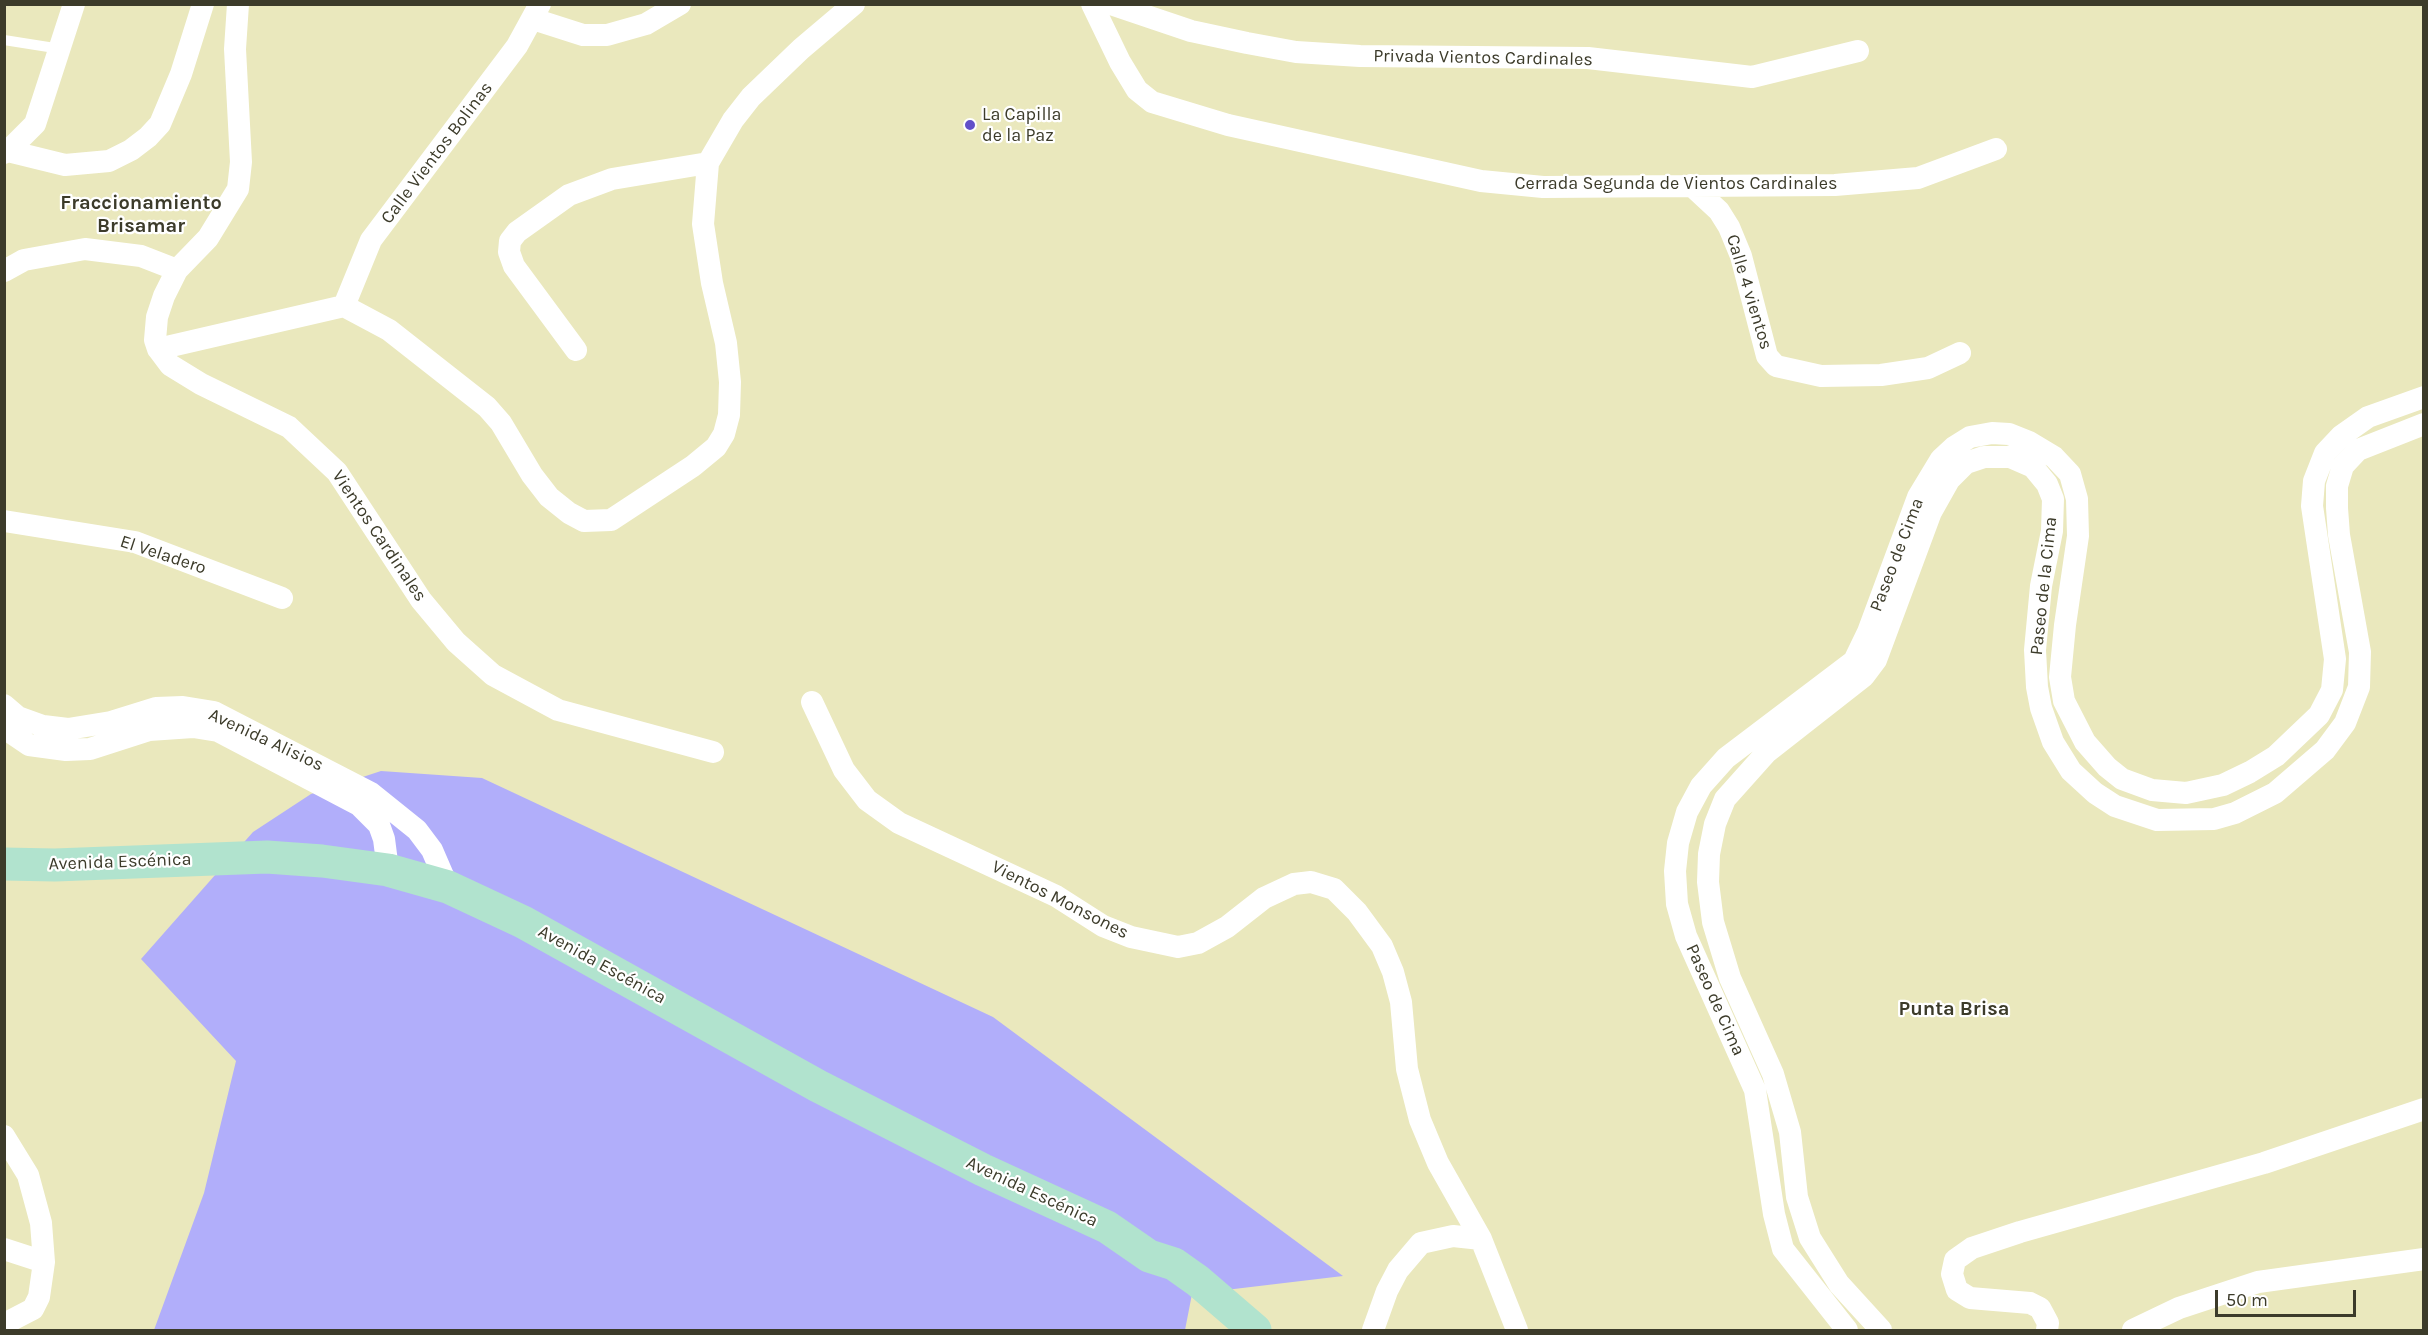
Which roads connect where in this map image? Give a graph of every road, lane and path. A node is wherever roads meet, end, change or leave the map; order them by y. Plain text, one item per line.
1 (74, 4) edge
2 (204, 4) edge
3 (238, 4) edge
4 (680, 4) edge
5 (854, 4) edge
6 (1092, 4) edge
7 (1111, 4) edge
8 (536, 12) edge
9 (4, 40) edge
10 (61, 50) junction
11 (1858, 51) dead end
12 (1996, 149) dead end
13 (6, 152) edge
14 (708, 163) junction
15 (1691, 185) junction
16 (177, 270) junction
17 (4, 271) edge
18 (344, 306) junction
19 (158, 349) junction
20 (576, 350) dead end
21 (1960, 353) dead end
22 (2424, 397) edge
23 (2424, 423) edge
24 (2334, 459) junction
25 (4, 521) edge
26 (282, 598) dead end
27 (2064, 701) junction
28 (812, 702) dead end
29 (4, 705) edge
30 (2041, 708) junction
31 (4, 728) edge
32 (713, 752) dead end
33 (2223, 785) junction
34 (2235, 813) junction
35 (4, 864) edge
36 (388, 870) junction
37 (448, 887) junction
38 (2424, 1109) edge
39 (4, 1136) edge
40 (1481, 1239) junction
41 (4, 1249) edge
42 (1149, 1256) junction
43 (2424, 1259) edge
44 (44, 1262) junction
45 (4, 1324) edge
46 (1223, 1330) edge
47 (1255, 1330) edge
48 (1373, 1330) edge
49 (1517, 1330) edge
50 (1847, 1330) edge
51 (1881, 1330) edge
52 (2047, 1330) edge
53 (2133, 1330) edge

1 - 10 street
2 - 13 street
3 - 16 street
4 - 8 street
5 - 14 street
6 - 15 street, Cerrada Segunda de Vientos Cardinales
7 - 11 street, Privada Vientos Cardinales
8 - 18 street, Calle Vientos Bolinas
9 - 10 lane
10 - 13 street
12 - 15 street, Cerrada Segunda de Vientos Cardinales
14 - 18 street
14 - 20 street
15 - 21 street, Calle 4 vientos
16 - 17 street
16 - 19 street
18 - 19 street
19 - 32 street, Vientos Cardinales
22 - 24 street, Paseo de Cima
23 - 24 street
24 - 33 street, Paseo de Cima
24 - 34 street, Paseo de la Cima
25 - 26 street, El Veladero
27 - 30 street
27 - 33 street, Paseo de Cima
27 - 50 street, Paseo de Cima
28 - 40 street, Vientos Monsones
29 - 37 street, Avenida Alisios
30 - 34 street, Paseo de la Cima
30 - 51 street, Paseo de la Cima
31 - 36 street, Avenida Alisios
33 - 34 street
35 - 36 main road, Avenida Escénica
36 - 37 main road, Avenida Escénica
37 - 42 main road, Avenida Escénica
38 - 52 street
39 - 44 street
40 - 48 street
40 - 49 street
41 - 44 street
42 - 46 main road, Avenida Escénica
42 - 47 main road, Avenida Escénica
43 - 53 street
44 - 45 street

